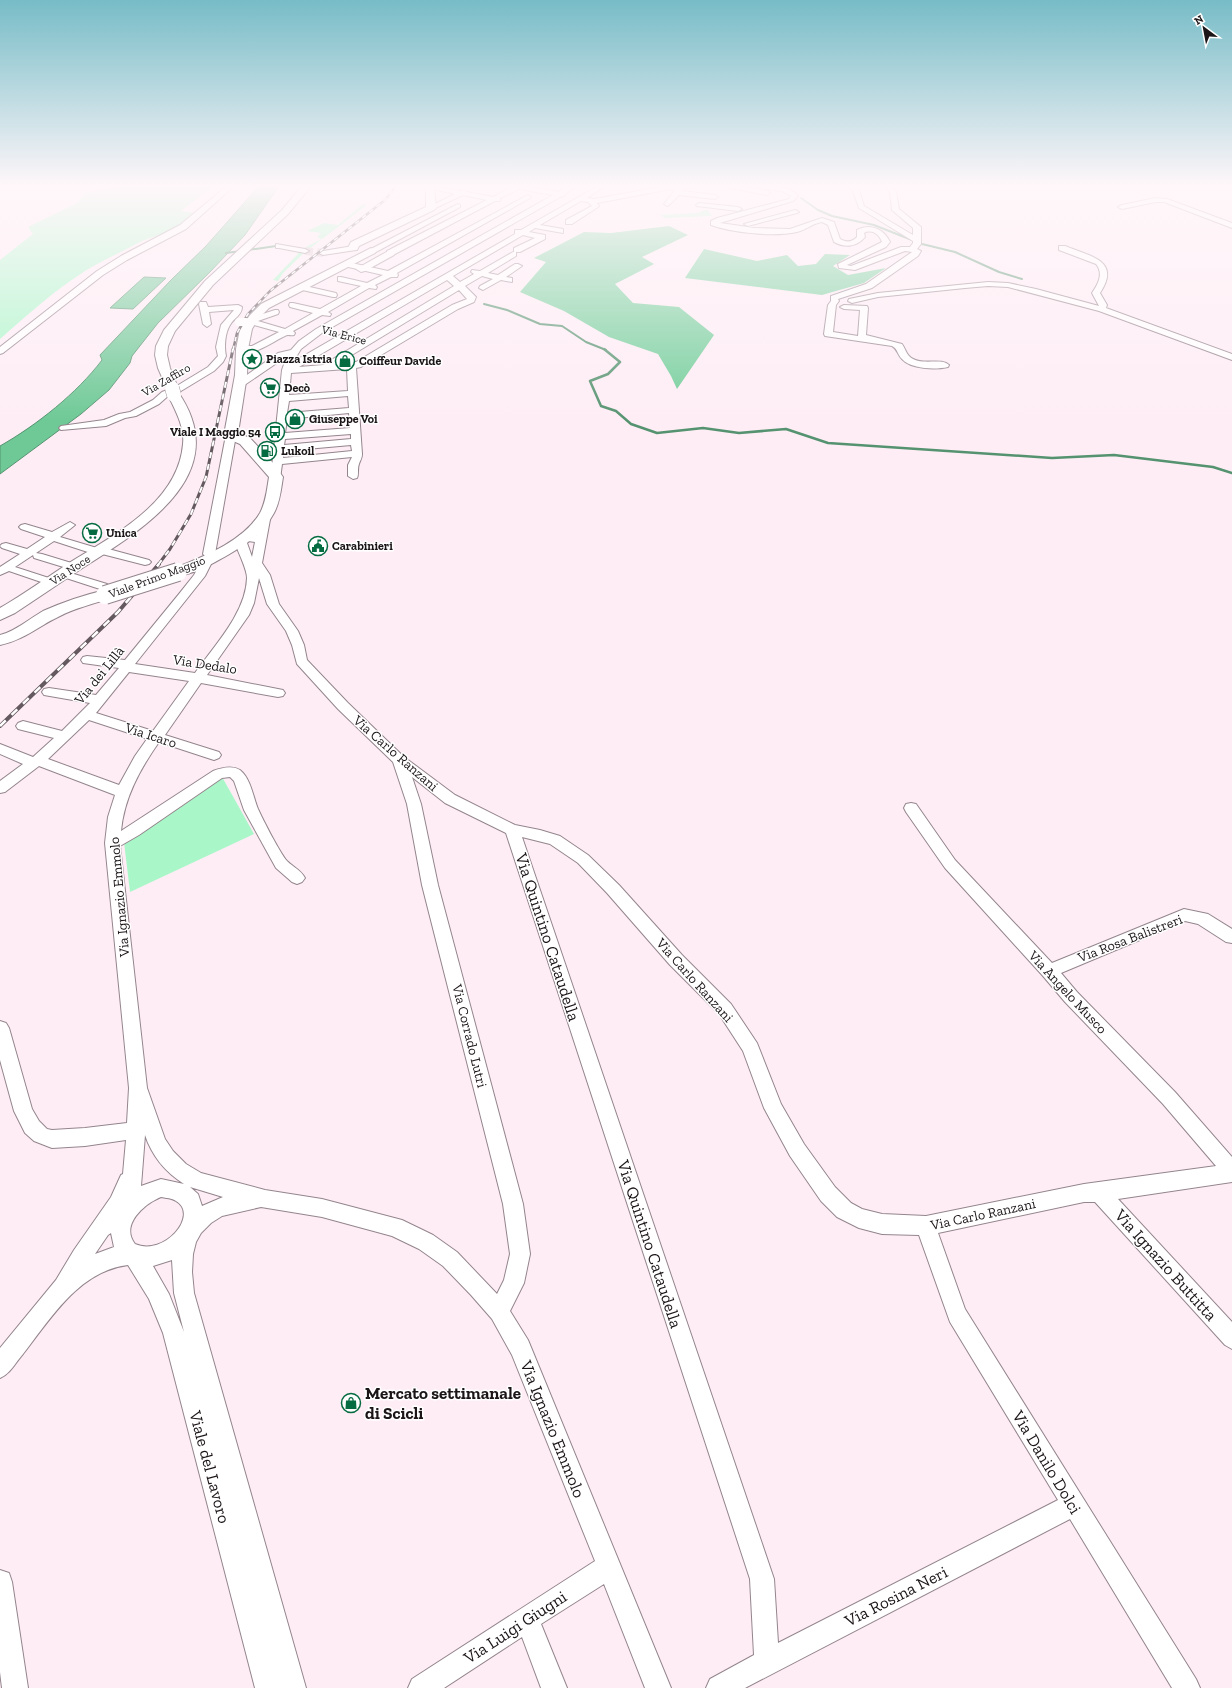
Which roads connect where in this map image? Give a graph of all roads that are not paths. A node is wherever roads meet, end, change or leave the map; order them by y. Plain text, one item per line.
1 (113, 265) edge
2 (229, 265) edge
3 (345, 265) edge
4 (350, 265) edge
5 (369, 265) edge
6 (400, 265) edge
7 (439, 265) junction
8 (466, 265) edge
9 (492, 265) edge
10 (517, 265) edge
11 (842, 265) edge
12 (861, 265) edge
13 (900, 265) edge
14 (1101, 265) edge
15 (363, 268) junction
16 (459, 269) junction
17 (384, 271) junction
18 (480, 274) junction
19 (450, 275) junction
20 (499, 278) junction
21 (409, 279) junction
22 (509, 280) dead end
23 (355, 283) junction
24 (432, 285) junction
25 (368, 286) junction
26 (301, 287) junction
27 (456, 288) junction
28 (483, 288) dead end
29 (339, 289) junction
30 (318, 291) junction
31 (389, 291) junction
32 (412, 296) junction
33 (346, 298) junction
34 (369, 302) junction
35 (434, 302) junction
36 (834, 303) junction
37 (396, 306) junction
38 (455, 307) junction
39 (262, 308) junction
40 (308, 309) junction
41 (357, 309) junction
42 (1102, 309) junction
43 (295, 310) junction
44 (276, 312) junction
45 (322, 312) junction
46 (417, 312) junction
47 (381, 315) junction
48 (437, 317) junction
49 (342, 318) junction
50 (243, 321) junction
51 (284, 321) dead end
52 (403, 321) junction
53 (363, 323) junction
54 (423, 326) junction
55 (273, 328) junction
56 (388, 329) junction
57 (286, 332) junction
58 (1172, 333) junction
59 (408, 335) junction
60 (309, 338) junction
61 (883, 341) junction
62 (250, 344) junction
63 (331, 344) junction
64 (353, 350) junction
65 (0, 351) edge
66 (1232, 351) edge
67 (293, 352) junction
68 (374, 355) junction
69 (1232, 357) edge
70 (354, 366) junction
71 (945, 366) dead end
72 (321, 369) junction
73 (287, 372) junction
74 (240, 384) junction
75 (350, 386) junction
76 (288, 391) junction
77 (354, 406) junction
78 (283, 412) junction
79 (353, 424) junction
80 (297, 425) dead end
81 (64, 428) dead end
82 (282, 431) junction
83 (231, 435) junction
84 (356, 442) junction
85 (280, 448) junction
86 (357, 454) junction
87 (279, 461) junction
88 (353, 476) dead end
89 (276, 477) junction
90 (266, 514) junction
91 (70, 525) dead end
92 (26, 527) dead end
93 (244, 537) junction
94 (56, 538) junction
95 (260, 545) junction
96 (6, 546) dead end
97 (99, 551) junction
98 (34, 554) junction
99 (211, 557) junction
100 (145, 562) dead end
101 (252, 567) junction
102 (5, 569) edge
103 (63, 574) junction
104 (104, 591) junction
105 (16, 605) junction
106 (61, 610) junction
107 (0, 615) edge
108 (0, 619) edge
109 (0, 640) edge
110 (0, 654) edge
111 (87, 660) dead end
112 (128, 667) junction
113 (200, 678) junction
114 (49, 692) dead end
115 (278, 693) dead end
116 (99, 700) junction
117 (87, 716) junction
118 (23, 726) dead end
119 (65, 736) junction
120 (156, 736) junction
121 (0, 749) edge
122 (214, 755) dead end
123 (399, 760) junction
124 (36, 762) junction
125 (1, 786) edge
126 (123, 792) junction
127 (911, 808) dead end
128 (512, 830) junction
129 (112, 843) junction
130 (296, 878) dead end
131 (1232, 937) edge
132 (1049, 971) junction
133 (0, 1028) edge
134 (138, 1088) junction
135 (136, 1130) junction
136 (134, 1162) junction
137 (1232, 1172) edge
138 (181, 1186) junction
139 (1099, 1192) junction
140 (265, 1199) junction
141 (129, 1207) junction
142 (926, 1226) junction
143 (102, 1228) junction
144 (190, 1229) junction
145 (133, 1254) junction
146 (63, 1287) junction
147 (499, 1312) junction
148 (1232, 1338) edge
149 (0, 1367) edge
150 (1073, 1505) junction
151 (608, 1566) junction
152 (0, 1582) edge
153 (527, 1619) junction
154 (767, 1662) junction
155 (15, 1688) edge
156 (268, 1688) edge
157 (293, 1688) edge
158 (421, 1688) edge
159 (554, 1688) edge
160 (658, 1688) edge
161 (720, 1688) edge
162 (1187, 1688) edge

1 - 65 street
2 - 97 main road, Via Noce
3 - 26 main road
4 - 15 street
5 - 15 main road
6 - 17 street
7 - 16 street
7 - 19 street
7 - 21 street
8 - 16 street
9 - 18 street
10 - 20 street
11 - 12 street
13 - 36 street
14 - 42 street
15 - 17 street
15 - 29 main road
16 - 18 street
16 - 19 street
17 - 21 street
17 - 23 street
17 - 25 street
18 - 20 street
18 - 27 street
19 - 24 street
19 - 27 street
20 - 22 street
20 - 28 street
21 - 24 street
21 - 31 street
23 - 25 street
23 - 29 street
24 - 27 street
24 - 32 street
25 - 31 street
25 - 33 street
26 - 30 street
26 - 39 main road
27 - 35 street
27 - 38 street
29 - 30 main road
29 - 30 street
29 - 40 street
30 - 43 main road
31 - 32 street
31 - 34 street
32 - 35 street
32 - 37 street
33 - 34 street
33 - 45 street
34 - 37 street
34 - 41 street
35 - 38 street
35 - 46 street
36 - 42 street
36 - 61 street
36 - 61 street
37 - 46 street
37 - 47 street
38 - 48 street
39 - 44 street
39 - 50 main road
40 - 43 street
40 - 45 street
41 - 47 street
41 - 49 street
42 - 58 street
43 - 44 main road
44 - 50 main road
45 - 49 street
45 - 57 street
46 - 48 street
46 - 52 street
47 - 52 street
47 - 53 street
48 - 54 street
49 - 53 street
49 - 60 street
50 - 50 street
50 - 55 street, Via Erice
50 - 62 main road
50 - 81 street, Via Zaffiro
51 - 55 street
52 - 54 street
52 - 56 street
53 - 56 street
53 - 63 street
54 - 59 street
55 - 57 street, Via Erice
55 - 62 street
56 - 59 street
56 - 64 street
57 - 60 street, Via Erice
57 - 62 street
58 - 66 street
58 - 69 street
59 - 68 street
60 - 63 street, Via Erice
60 - 67 street
61 - 71 street
62 - 74 main road, Via dei Lillà
63 - 64 street, Via Erice
63 - 73 street
64 - 68 street, Via Erice
64 - 72 street
67 - 73 street, Viale Primo Maggio
67 - 74 street
68 - 70 street
70 - 72 street
70 - 75 street
72 - 73 street
73 - 76 street, Viale Primo Maggio
74 - 83 main road, Via dei Lillà
75 - 76 street
75 - 77 street
76 - 78 street, Viale Primo Maggio
77 - 78 street
77 - 79 street
78 - 82 street, Viale Primo Maggio
79 - 82 street
79 - 84 street
80 - 82 street
82 - 85 street, Viale Primo Maggio
83 - 89 main road
83 - 99 street, Via dei Lillà
84 - 85 street
84 - 86 street
85 - 87 street, Viale Primo Maggio
86 - 87 street
86 - 88 street
87 - 89 street, Viale Primo Maggio
89 - 90 main road, Viale Primo Maggio
90 - 93 main road, Viale Primo Maggio
90 - 95 street, Via Ignazio Emmolo
91 - 94 street
92 - 94 street
93 - 95 street
93 - 99 main road, Viale Primo Maggio
93 - 101 street
94 - 97 street
94 - 98 street
95 - 101 street, Via Ignazio Emmolo
96 - 98 street
97 - 100 street
97 - 103 main road, Via Noce
98 - 102 street
98 - 103 street
99 - 101 street
99 - 104 main road, Viale Primo Maggio, bridge
99 - 112 street, Via dei Lillà
101 - 113 street, Via Ignazio Emmolo
101 - 123 street, Via Carlo Ranzani
102 - 103 street
103 - 104 street
103 - 105 main road, Via Noce
104 - 106 main road, Viale Primo Maggio
105 - 107 main road
105 - 108 main road
106 - 109 main road
106 - 110 main road
111 - 112 street, Via Dedalo
112 - 113 street, Via Dedalo
112 - 116 street, Via dei Lillà
113 - 115 street, Via Dedalo
113 - 120 street, Via Ignazio Emmolo
114 - 116 street
116 - 117 street, Via dei Lillà
117 - 119 street, Via dei Lillà
117 - 120 street, Via Icaro
118 - 119 street
119 - 124 street, Via dei Lillà
120 - 122 street, Via Icaro
120 - 126 street, Via Ignazio Emmolo
121 - 124 street
123 - 128 street, Via Carlo Ranzani
123 - 147 street, Via Corrado Lutri
124 - 125 street, Via dei Lillà
124 - 126 street
126 - 129 street, Via Ignazio Emmolo
127 - 132 street, Via Angelo Musco
128 - 142 street, Via Carlo Ranzani
128 - 154 street, Via Quintino Cataudella
129 - 130 street
129 - 134 street, Via Ignazio Emmolo
131 - 132 street, Via Rosa Balistreri
132 - 137 street, Via Angelo Musco
133 - 135 street
134 - 135 street
134 - 138 street
135 - 136 street
136 - 141 street
136 - 143 street
137 - 139 street, Via Carlo Ranzani
138 - 140 street
138 - 141 street
138 - 144 street
139 - 142 street, Via Carlo Ranzani
139 - 148 street, Via Ignazio Buttitta
140 - 144 street
140 - 147 street, Via Ignazio Emmolo
141 - 143 street
141 - 145 street
142 - 150 street, Via Danilo Dolci
143 - 146 street
144 - 145 street
144 - 157 street
145 - 146 street
145 - 156 street, Viale del Lavoro
146 - 149 street
147 - 151 street, Via Ignazio Emmolo
150 - 154 street, Via Rosina Neri
150 - 162 street, Via Danilo Dolci
151 - 153 street, Via Luigi Giugni
151 - 160 street, Via Ignazio Emmolo
152 - 155 street
153 - 158 street, Via Luigi Giugni
153 - 159 street
154 - 161 street, Via Rosina Neri

